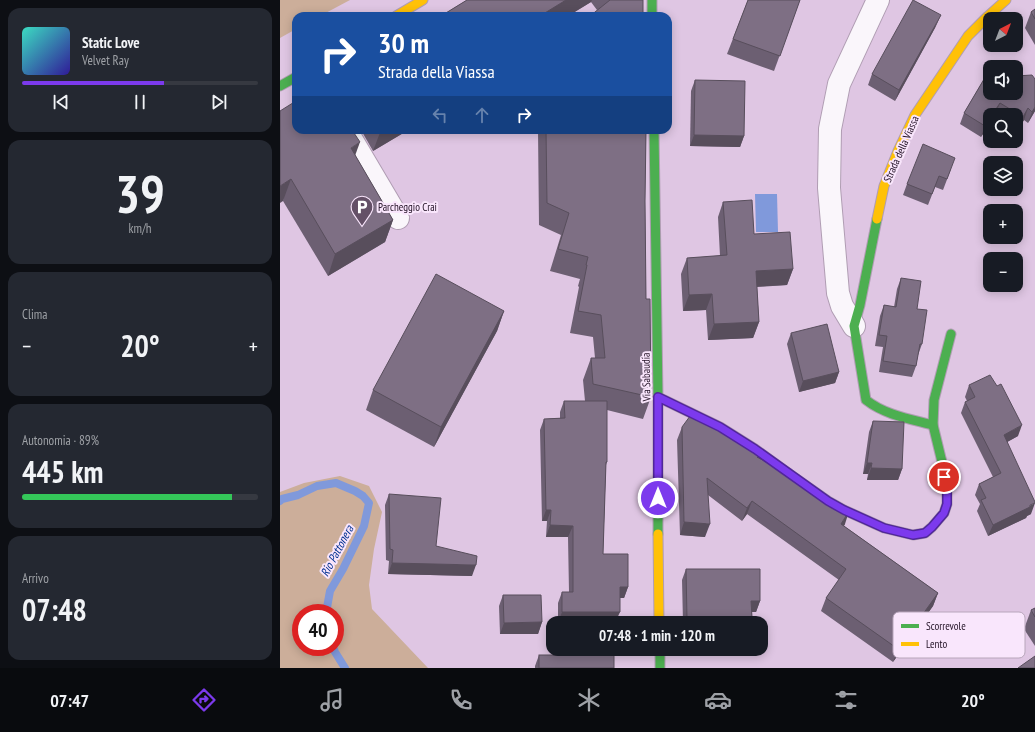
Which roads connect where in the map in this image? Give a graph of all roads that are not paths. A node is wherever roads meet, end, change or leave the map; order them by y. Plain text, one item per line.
1 (423, 0) edge
2 (652, 0) edge
3 (878, 0) edge
4 (1006, 0) edge
5 (403, 12) edge
6 (652, 12) edge
7 (292, 79) edge
8 (280, 86) edge
9 (348, 134) edge
10 (654, 134) edge
11 (398, 218) dead end
12 (854, 326) junction
13 (951, 334) dead end
14 (658, 397) junction
15 (933, 425) junction
16 (659, 616) edge
17 (660, 656) edge
18 (660, 668) edge

1 - 5 street
2 - 6 street
3 - 12 street, Strada della Viassa
4 - 12 street, Strada della Viassa
7 - 8 street
9 - 11 street
10 - 14 street, Via Sabaudia
12 - 15 street, Strada della Viassa
13 - 15 street
14 - 15 street
14 - 16 street, Via Sabaudia
17 - 18 street

